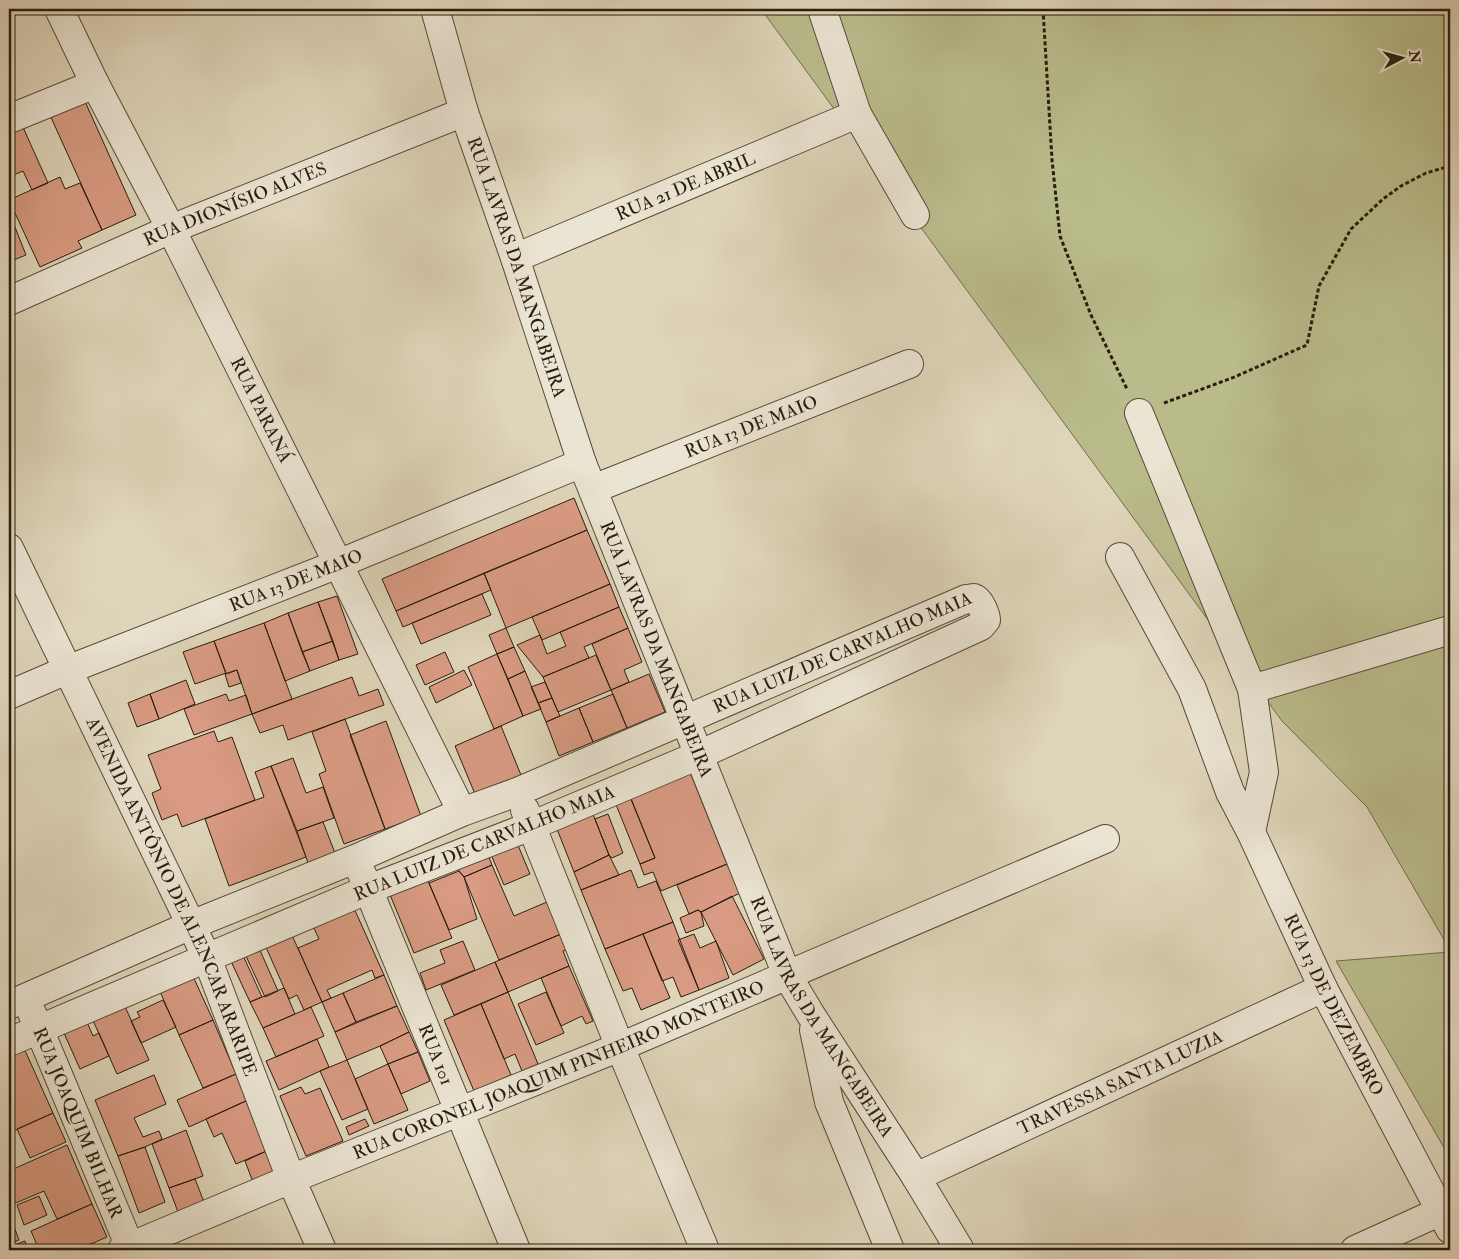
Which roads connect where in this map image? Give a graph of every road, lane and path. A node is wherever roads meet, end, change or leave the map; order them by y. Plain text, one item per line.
1 (60, 9) edge
2 (435, 9) edge
3 (822, 9) edge
4 (1042, 9) edge
5 (95, 84) junction
6 (464, 112) junction
7 (857, 114) junction
8 (9, 120) edge
9 (1450, 166) edge
10 (915, 216) dead end
11 (172, 229) junction
12 (515, 258) junction
13 (9, 300) edge
14 (910, 364) dead end
15 (1139, 413) junction
16 (582, 463) junction
17 (593, 489) junction
18 (9, 548) edge
19 (1120, 557) dead end
20 (338, 564) junction
21 (1450, 630) edge
22 (67, 670) junction
23 (1252, 689) junction
24 (9, 695) edge
25 (686, 721) junction
26 (699, 755) junction
27 (517, 792) junction
28 (462, 812) junction
29 (532, 826) junction
30 (1251, 832) junction
31 (1104, 840) dead end
32 (355, 859) junction
33 (369, 890) junction
34 (191, 925) junction
35 (207, 958) junction
36 (787, 975) junction
37 (1324, 988) junction
38 (17, 1002) edge
39 (811, 1015) junction
40 (40, 1029) junction
41 (9, 1042) edge
42 (620, 1047) junction
43 (459, 1111) junction
44 (916, 1177) junction
45 (291, 1179) junction
46 (1446, 1220) edge
47 (126, 1248) edge
48 (322, 1250) edge
49 (516, 1250) edge
50 (704, 1250) edge
51 (890, 1250) edge
52 (960, 1250) edge
53 (1355, 1250) edge

1 - 5 street, RUA PARANÁ
2 - 6 street, RUA LAVRAS DA MANGABEIRA
3 - 7 street
4 - 15 path
5 - 8 street
5 - 11 street, RUA PARANÁ
6 - 11 street, RUA DIONÍSIO ALVES
6 - 12 street, RUA LAVRAS DA MANGABEIRA
7 - 10 street
7 - 12 street, RUA 21 DE ABRIL
9 - 15 path
11 - 13 street, RUA DIONÍSIO ALVES
11 - 20 street, RUA PARANÁ
12 - 16 street, RUA LAVRAS DA MANGABEIRA
14 - 17 street, RUA 13 DE MAIO
15 - 23 street
16 - 17 street, RUA LAVRAS DA MANGABEIRA
16 - 20 street, RUA 13 DE MAIO
17 - 25 street, RUA LAVRAS DA MANGABEIRA
18 - 22 street, AVENIDA ANTÔNIO DE ALENCAR ARARIPE
19 - 30 street, RUA 13 DE DEZEMBRO
20 - 22 street, RUA 13 DE MAIO
20 - 28 street, RUA PARANÁ
21 - 23 street
22 - 24 street, RUA 13 DE MAIO
22 - 34 street, AVENIDA ANTÔNIO DE ALENCAR ARARIPE
23 - 30 street
25 - 26 street, RUA LAVRAS DA MANGABEIRA
25 - 26 street, RUA LUIZ DE CARVALHO MAIA
25 - 27 street, RUA LUIZ DE CARVALHO MAIA
26 - 29 street, RUA LUIZ DE CARVALHO MAIA
26 - 36 street, RUA LAVRAS DA MANGABEIRA
27 - 28 street, RUA LUIZ DE CARVALHO MAIA
27 - 29 street
28 - 32 street, RUA LUIZ DE CARVALHO MAIA
29 - 33 street, RUA LUIZ DE CARVALHO MAIA
29 - 42 street
30 - 37 street, RUA 13 DE DEZEMBRO
31 - 36 street, RUA CORONEL JOAQUIM PINHEIRO MONTEIRO
32 - 33 street, RUA 101
32 - 34 street, RUA LUIZ DE CARVALHO MAIA
33 - 35 street, RUA LUIZ DE CARVALHO MAIA
33 - 43 street, RUA 101
34 - 35 street, AVENIDA ANTÔNIO DE ALENCAR ARARIPE
34 - 38 street, RUA LUIZ DE CARVALHO MAIA
35 - 40 street, RUA LUIZ DE CARVALHO MAIA
35 - 45 street, AVENIDA ANTÔNIO DE ALENCAR ARARIPE
36 - 39 street, RUA LAVRAS DA MANGABEIRA
36 - 42 street, RUA CORONEL JOAQUIM PINHEIRO MONTEIRO
37 - 44 street, TRAVESSA SANTA LUZIA
37 - 46 street, RUA 13 DE DEZEMBRO
38 - 40 street, RUA JOAQUIM BILHAR
39 - 44 street, RUA LAVRAS DA MANGABEIRA
39 - 51 street
40 - 41 street, RUA LUIZ DE CARVALHO MAIA
40 - 47 street, RUA JOAQUIM BILHAR
42 - 43 street, RUA CORONEL JOAQUIM PINHEIRO MONTEIRO
42 - 50 street
43 - 45 street, RUA CORONEL JOAQUIM PINHEIRO MONTEIRO
43 - 49 street, RUA 101
44 - 52 street, RUA LAVRAS DA MANGABEIRA
45 - 47 street, RUA CORONEL JOAQUIM PINHEIRO MONTEIRO
45 - 48 street, AVENIDA ANTÔNIO DE ALENCAR ARARIPE
46 - 53 street

